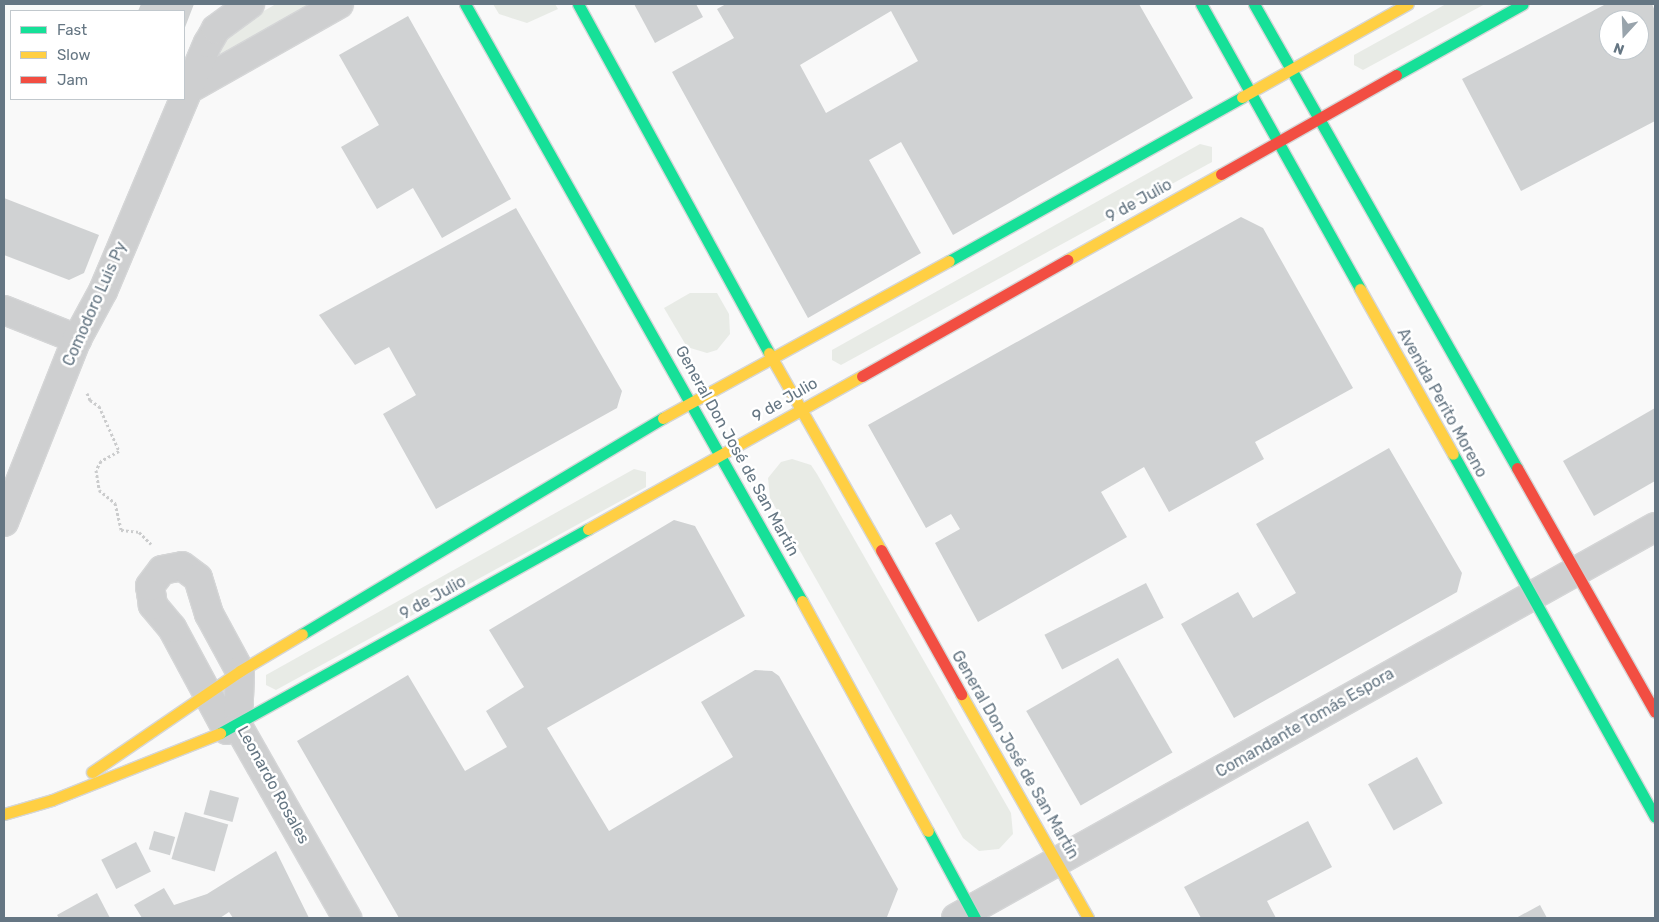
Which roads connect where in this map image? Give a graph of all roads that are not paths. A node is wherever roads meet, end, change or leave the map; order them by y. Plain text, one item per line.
1 (250, 4) edge
2 (339, 4) edge
3 (465, 4) edge
4 (578, 4) edge
5 (1201, 4) edge
6 (1254, 4) edge
7 (1408, 4) edge
8 (1523, 4) edge
9 (1291, 69) junction
10 (189, 89) junction
11 (1251, 92) junction
12 (185, 98) edge
13 (184, 100) edge
14 (1319, 118) junction
15 (1280, 141) junction
16 (4, 310) edge
17 (77, 339) junction
18 (773, 360) junction
19 (691, 401) junction
20 (800, 410) junction
21 (723, 455) junction
22 (4, 522) edge
23 (1655, 527) edge
24 (1576, 572) junction
25 (1529, 596) junction
26 (240, 671) junction
27 (209, 692) junction
28 (1655, 712) edge
29 (232, 728) junction
30 (52, 800) junction
31 (4, 814) edge
32 (1655, 817) edge
33 (1057, 863) junction
34 (967, 915) edge
35 (347, 918) edge
36 (1088, 918) edge

1 - 10 street, Comodoro Luis Py
2 - 10 street
3 - 19 street, General Don José de San Martín
4 - 18 street, General Don José de San Martín
5 - 11 street, Avenida Perito Moreno
6 - 9 street, Avenida Perito Moreno
7 - 9 street, 9 de Julio
8 - 14 street, 9 de Julio
9 - 11 street, 9 de Julio
9 - 14 street, Avenida Perito Moreno
10 - 12 street, Comodoro Luis Py
11 - 15 street, Avenida Perito Moreno
11 - 18 street, 9 de Julio
13 - 17 street, Comodoro Luis Py
14 - 15 street, 9 de Julio
14 - 24 street, Avenida Perito Moreno
15 - 20 street, 9 de Julio
15 - 25 street, Avenida Perito Moreno
16 - 17 street
17 - 22 street, Comodoro Luis Py
18 - 19 street, 9 de Julio
18 - 20 street, General Don José de San Martín
19 - 21 street, General Don José de San Martín
19 - 26 street, 9 de Julio
20 - 21 street, 9 de Julio
20 - 33 street, General Don José de San Martín
21 - 29 street, 9 de Julio
21 - 34 street, General Don José de San Martín
23 - 24 street, Comandante Tomás Espora
24 - 25 street, Comandante Tomás Espora
24 - 28 street, Avenida Perito Moreno
25 - 32 street, Avenida Perito Moreno
25 - 33 street, Comandante Tomás Espora
26 - 27 street, 9 de Julio
26 - 27 street, Leonardo Rosales
26 - 29 street, Leonardo Rosales
27 - 29 street, Leonardo Rosales
27 - 30 street, 9 de Julio
29 - 30 street, 9 de Julio
29 - 35 street, Leonardo Rosales
30 - 31 street, 9 de Julio
33 - 34 street, Comandante Tomás Espora
33 - 36 street, General Don José de San Martín

